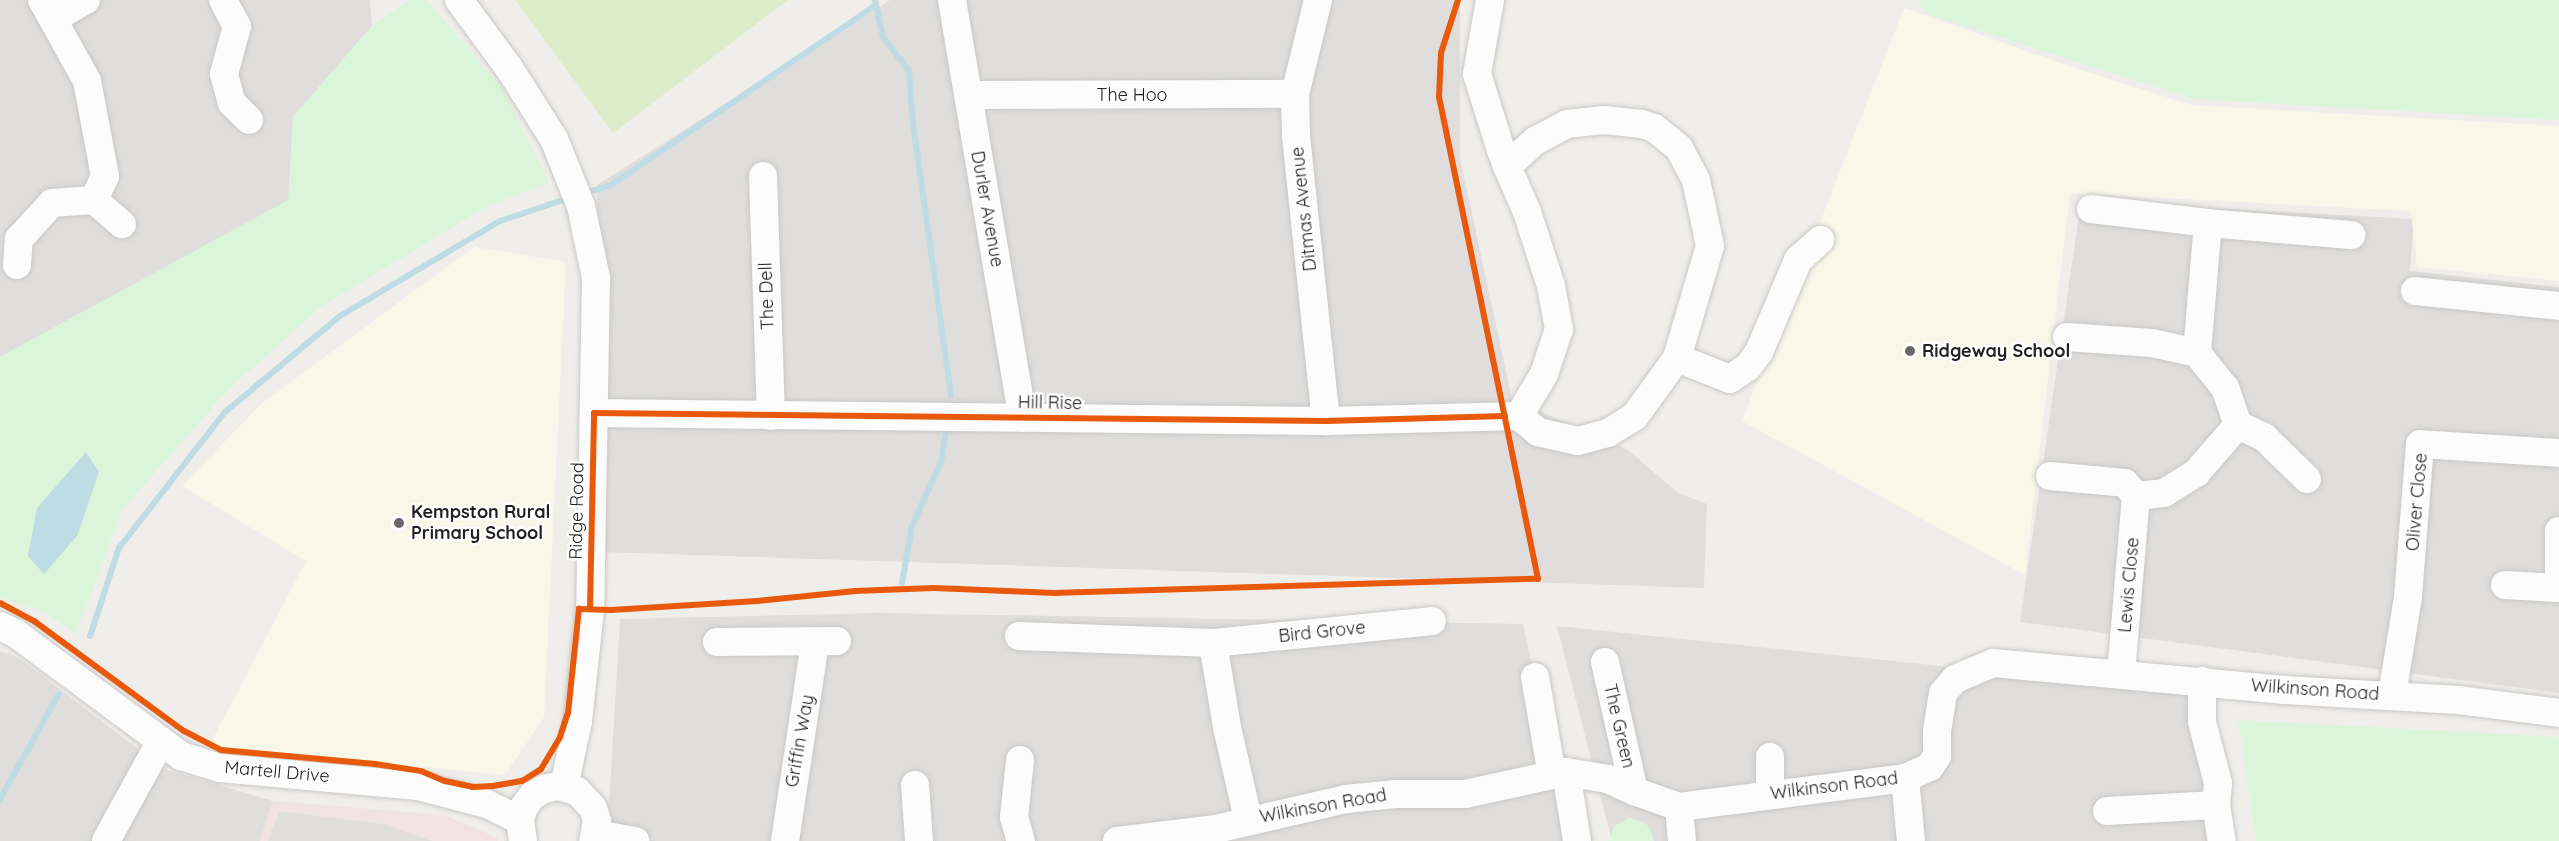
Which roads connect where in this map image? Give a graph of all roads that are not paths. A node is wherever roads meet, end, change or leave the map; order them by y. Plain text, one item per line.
1 (86, 0) edge
2 (224, 0) edge
3 (459, 0) edge
4 (952, 0) edge
5 (1318, 0) edge
6 (1490, 0) edge
7 (47, 10) edge
8 (1295, 94) junction
9 (969, 98) junction
10 (249, 120) dead end
11 (1507, 166) junction
12 (763, 176) dead end
13 (94, 200) junction
14 (2091, 208) dead end
15 (2208, 223) junction
16 (122, 224) dead end
17 (2351, 235) dead end
18 (1820, 240) dead end
19 (16, 265) dead end
20 (2415, 291) dead end
21 (2559, 306) edge
22 (2067, 337) dead end
23 (2197, 353) junction
24 (1677, 358) junction
25 (594, 413) junction
26 (771, 416) junction
27 (1519, 417) junction
28 (1023, 418) junction
29 (1326, 421) junction
30 (2238, 425) junction
31 (2559, 453) edge
32 (2050, 476) dead end
33 (2307, 479) dead end
34 (2136, 496) junction
35 (2559, 531) edge
36 (2505, 585) dead end
37 (2558, 588) edge
38 (1432, 621) dead end
39 (0, 626) edge
40 (1019, 636) dead end
41 (717, 642) dead end
42 (1213, 643) junction
43 (1605, 662) dead end
44 (2121, 674) junction
45 (1534, 677) dead end
46 (2202, 681) junction
47 (2392, 695) junction
48 (2559, 713) edge
49 (161, 741) junction
50 (1770, 757) dead end
51 (1020, 760) dead end
52 (1559, 773) junction
53 (1905, 778) junction
54 (915, 785) dead end
55 (564, 787) junction
56 (1634, 791) junction
57 (1770, 794) junction
58 (2216, 805) junction
59 (1679, 807) junction
60 (2108, 811) dead end
61 (1248, 819) junction
62 (521, 830) edge
63 (1217, 835) edge
64 (594, 838) edge
65 (106, 841) edge
66 (635, 841) edge
67 (785, 841) edge
68 (919, 841) edge
69 (1021, 841) edge
70 (1117, 841) edge
71 (1577, 841) edge
72 (1682, 841) edge
73 (1911, 841) edge
74 (2222, 841) edge

1 - 7 street
2 - 10 street
3 - 25 street, Ridge Road
4 - 9 street, Durler Avenue
5 - 8 street, Ditmas Avenue
6 - 11 street
7 - 13 street
8 - 9 street, The Hoo
8 - 29 street, Ditmas Avenue
9 - 28 street, Durler Avenue
11 - 24 street
11 - 27 street
12 - 26 street, The Dell
13 - 16 street
13 - 19 street
14 - 15 street
15 - 17 street
15 - 23 street
18 - 24 street
20 - 21 street
22 - 23 street
23 - 30 street
24 - 27 street
25 - 26 street, Hill Rise
25 - 55 street, Ridge Road
26 - 28 street, Hill Rise
27 - 29 street, Hill Rise
28 - 29 street, Hill Rise
30 - 33 street
30 - 34 street
31 - 47 street, Oliver Close
32 - 34 street
34 - 44 street, Lewis Close
35 - 37 street
36 - 37 street
38 - 42 street, Bird Grove
39 - 49 street, Martell Drive
40 - 42 street, Bird Grove
41 - 67 street, Griffin Way
42 - 61 street
43 - 56 street, The Green
44 - 46 street, Wilkinson Road
44 - 53 street, Wilkinson Road
45 - 52 street
46 - 47 street, Wilkinson Road
46 - 58 street
47 - 48 street, Wilkinson Road
49 - 62 street, Martell Drive
49 - 65 street
50 - 57 street
51 - 69 street
52 - 56 street, Wilkinson Road
52 - 61 street, Wilkinson Road
52 - 71 street
53 - 57 street, Wilkinson Road
53 - 73 street
54 - 68 street
55 - 62 street
55 - 64 street
56 - 59 street, Wilkinson Road
57 - 59 street, Wilkinson Road
58 - 60 street
58 - 74 street
59 - 72 street
61 - 63 street, Wilkinson Road
63 - 70 street, Wilkinson Road
64 - 66 street

